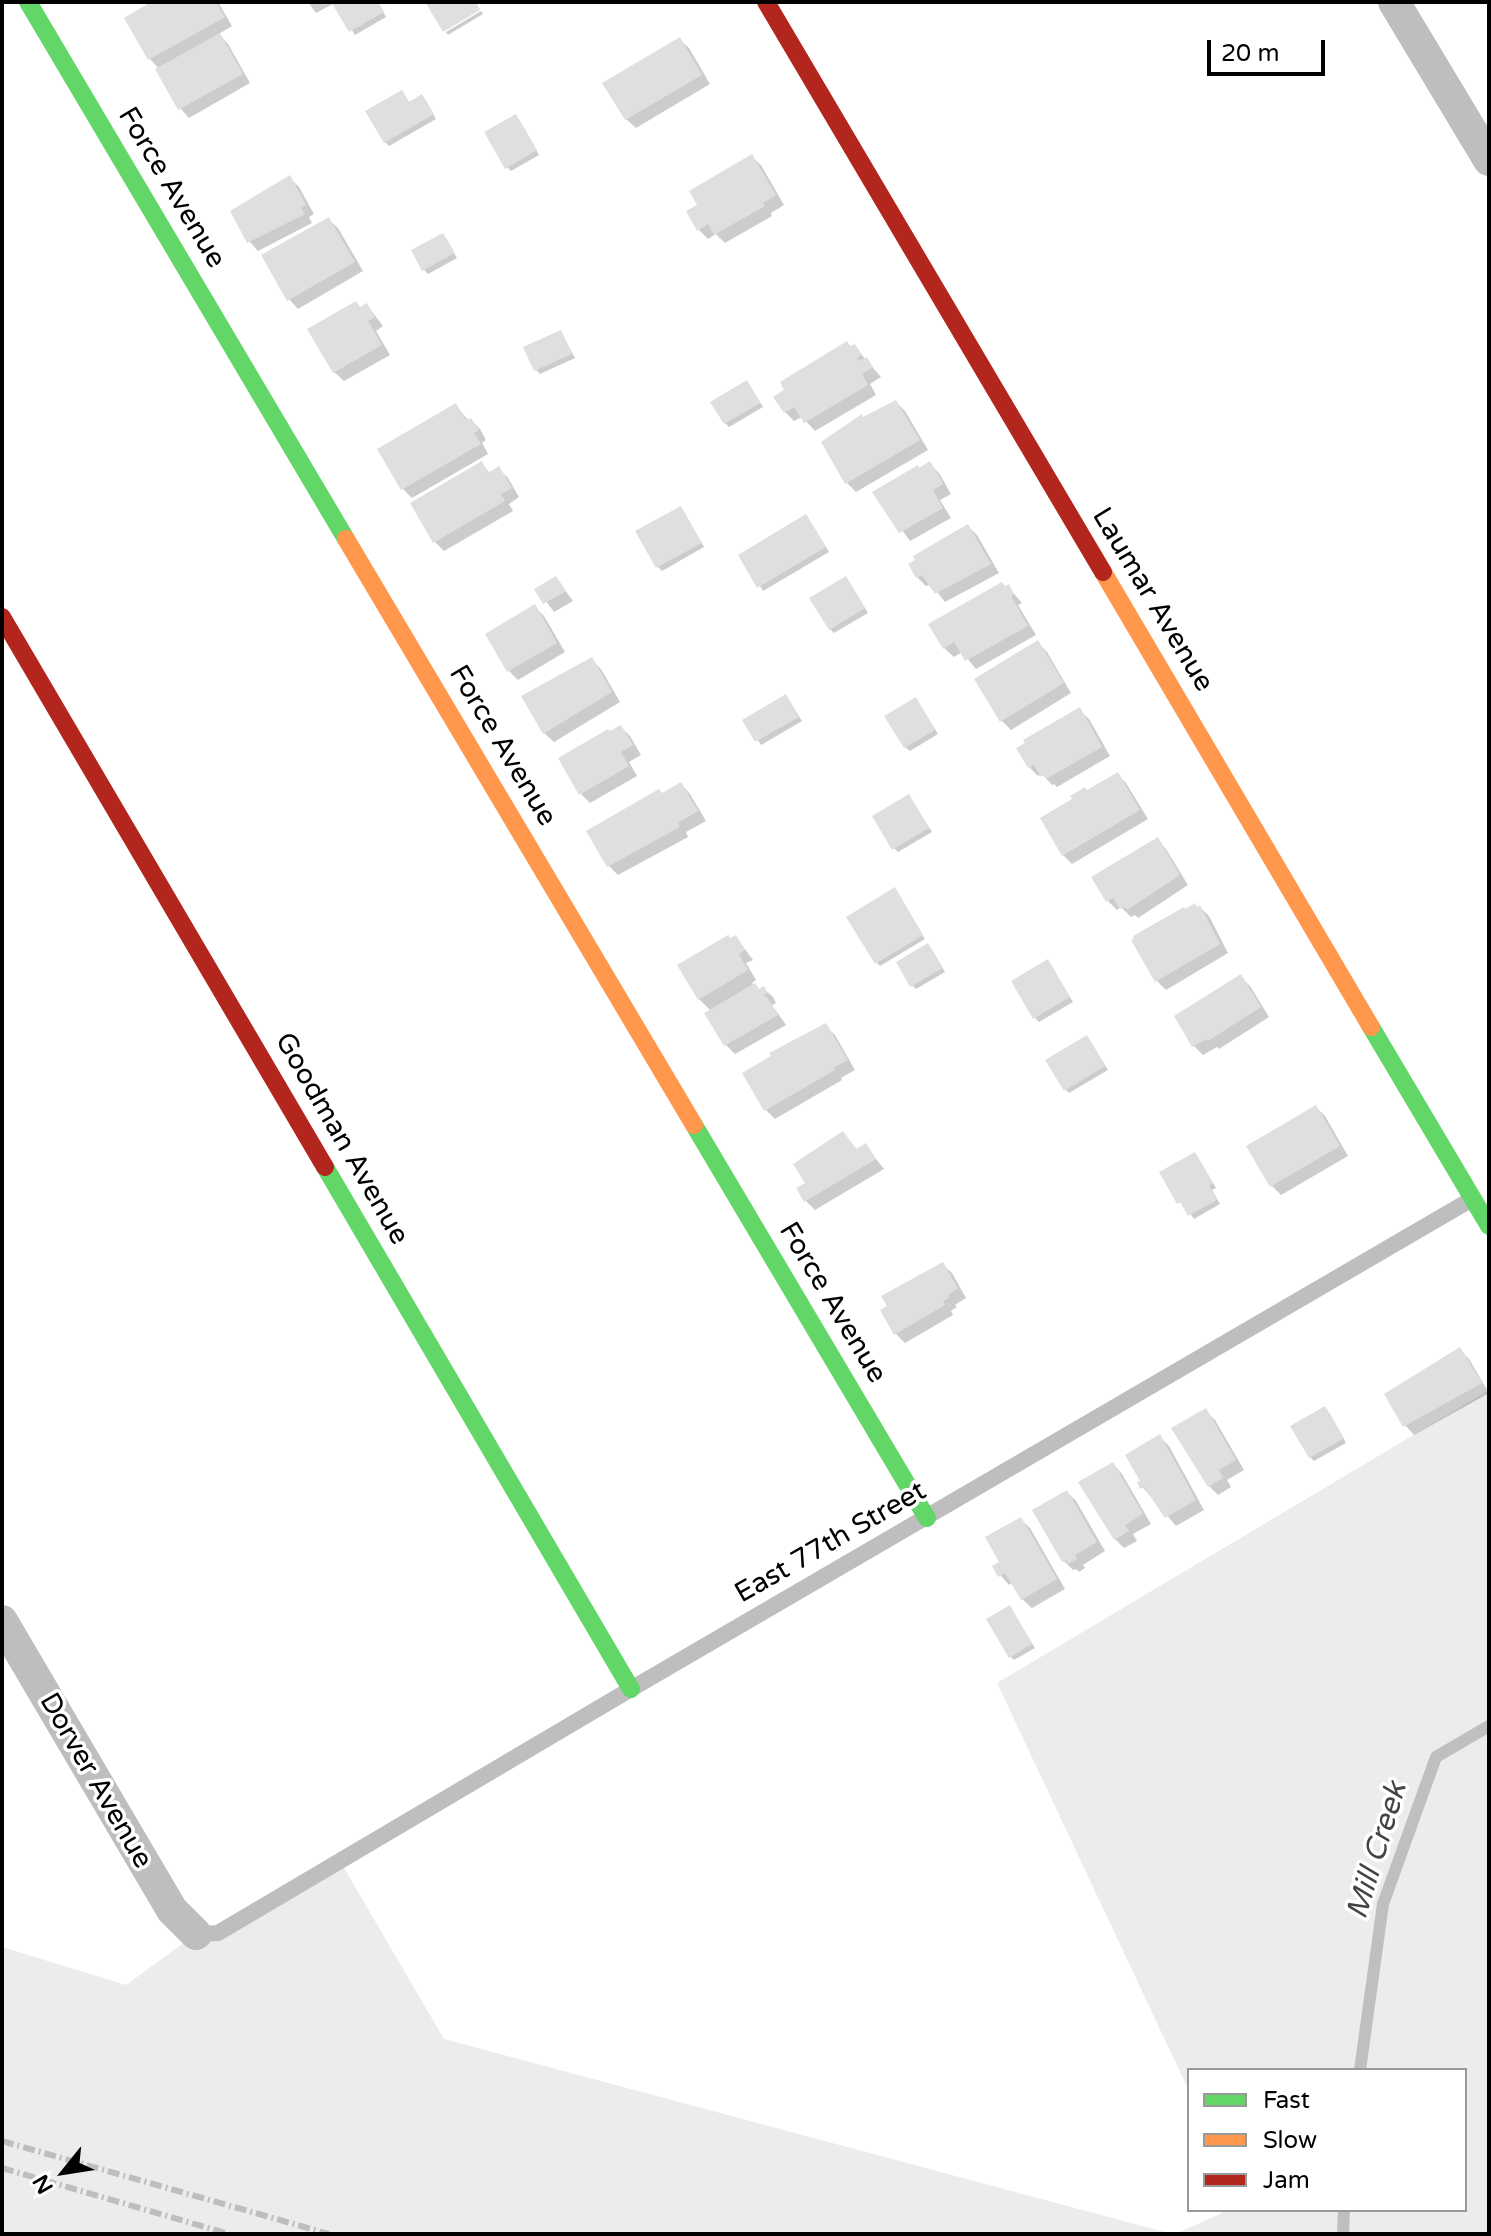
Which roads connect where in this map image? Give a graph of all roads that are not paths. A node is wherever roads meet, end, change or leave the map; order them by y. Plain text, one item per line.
1 (28, 2) edge
2 (766, 2) edge
3 (1394, 2) edge
4 (1489, 160) edge
5 (2, 617) edge
6 (1481, 1194) edge
7 (1489, 1226) edge
8 (927, 1518) junction
9 (2, 1621) edge
10 (631, 1689) junction
11 (196, 1934) joint

1 - 8 street, Force Avenue
2 - 6 street, Laumar Avenue
3 - 4 street
5 - 10 street, Goodman Avenue
6 - 7 street, Laumar Avenue
6 - 8 lane, East 77th Street
8 - 10 lane, East 77th Street
9 - 11 street, Dorver Avenue
10 - 11 lane, East 77th Street

